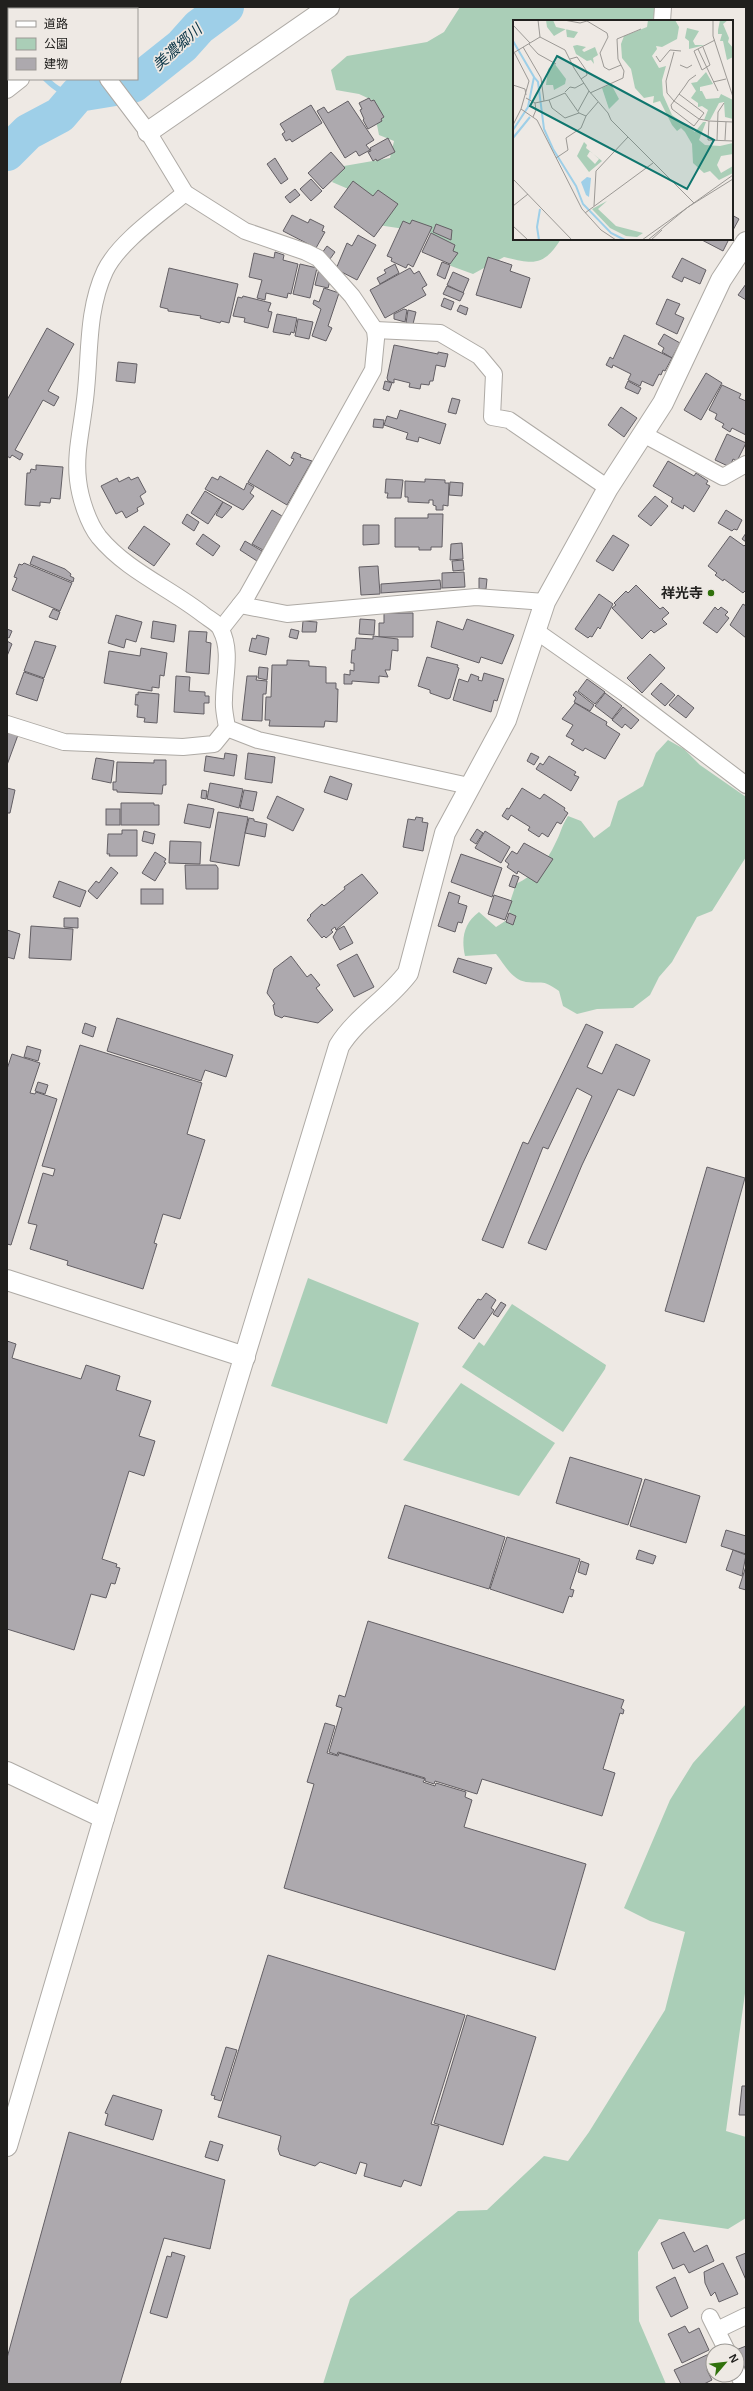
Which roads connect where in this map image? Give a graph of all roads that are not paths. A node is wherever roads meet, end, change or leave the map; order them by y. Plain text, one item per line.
1 (329, 7) edge
2 (663, 7) edge
3 (662, 20) edge
4 (20, 80) edge
5 (109, 80) edge
6 (7, 90) edge
7 (148, 132) junction
8 (185, 193) junction
9 (746, 242) edge
10 (375, 330) junction
11 (643, 434) junction
12 (746, 464) edge
13 (608, 488) junction
14 (545, 602) junction
15 (240, 605) junction
16 (221, 629) junction
17 (536, 631) junction
18 (7, 724) edge
19 (227, 728) junction
20 (746, 785) edge
21 (469, 786) junction
22 (7, 1280) edge
23 (245, 1357) junction
24 (7, 1772) edge
25 (104, 1818) junction
26 (7, 2146) edge
27 (746, 2316) edge
28 (723, 2343) edge

1 - 7 street
2 - 3 street
4 - 6 street
5 - 7 street
7 - 8 street
8 - 10 street
8 - 16 street
9 - 11 street
10 - 13 street
10 - 15 street
11 - 12 street
11 - 13 street
13 - 14 street
14 - 15 street
14 - 17 street
15 - 16 street
16 - 19 street
17 - 20 street
17 - 21 street
18 - 19 street
19 - 21 street
21 - 23 street
22 - 23 street
23 - 25 street
24 - 25 street
25 - 26 street
27 - 28 street

